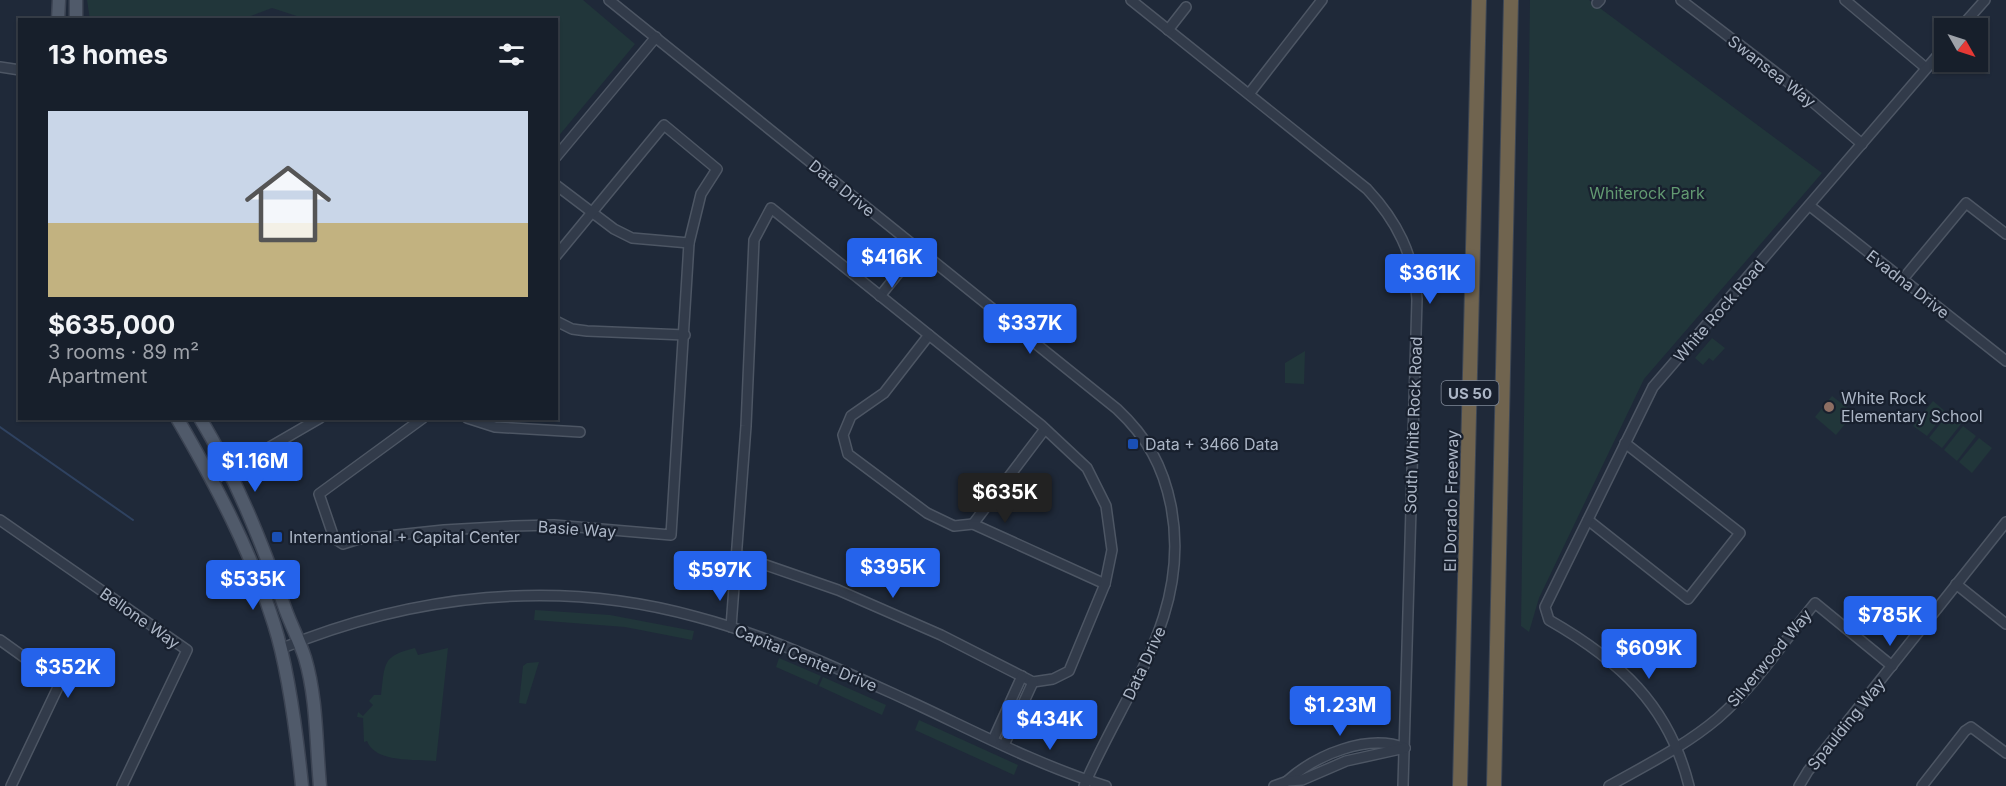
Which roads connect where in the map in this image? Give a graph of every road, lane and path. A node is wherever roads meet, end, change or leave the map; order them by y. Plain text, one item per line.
1 (59, 0) edge
2 (76, 0) edge
3 (609, 0) edge
4 (1131, 0) edge
5 (1322, 0) edge
6 (1479, 0) edge
7 (1511, 0) edge
8 (1682, 0) edge
9 (1845, 0) edge
10 (1985, 0) edge
11 (1186, 7) dead end
12 (58, 18) edge
13 (76, 18) edge
14 (1969, 18) edge
15 (1168, 30) junction
16 (656, 37) junction
17 (1934, 59) edge
18 (0, 67) edge
19 (1926, 68) junction
20 (18, 70) edge
21 (1249, 94) junction
22 (1862, 144) junction
23 (558, 155) edge
24 (558, 187) edge
25 (1810, 206) junction
26 (590, 212) junction
27 (2006, 234) edge
28 (689, 243) junction
29 (558, 253) edge
30 (930, 259) junction
31 (1903, 279) junction
32 (879, 296) junction
33 (558, 322) edge
34 (685, 335) junction
35 (929, 335) junction
36 (2006, 362) edge
37 (178, 420) edge
38 (201, 420) edge
39 (317, 420) edge
40 (420, 420) edge
41 (473, 420) edge
42 (1045, 429) junction
43 (580, 432) dead end
44 (1625, 443) junction
45 (229, 471) junction
46 (213, 480) junction
47 (0, 520) edge
48 (1588, 520) junction
49 (2006, 522) edge
50 (974, 524) junction
51 (737, 555) junction
52 (1105, 584) junction
53 (1956, 584) junction
54 (2006, 624) edge
55 (731, 627) junction
56 (0, 640) edge
57 (297, 642) junction
58 (280, 649) junction
59 (1892, 666) junction
60 (1022, 676) junction
61 (1033, 682) junction
62 (993, 740) junction
63 (1004, 745) junction
64 (1405, 748) junction
65 (1676, 748) junction
66 (2006, 753) edge
67 (1085, 783) edge
68 (11, 786) edge
69 (122, 786) edge
70 (302, 786) edge
71 (320, 786) edge
72 (1106, 786) edge
73 (1274, 786) edge
74 (1402, 786) edge
75 (1460, 786) edge
76 (1494, 786) edge
77 (1609, 786) edge
78 (1689, 786) edge
79 (1799, 786) edge
80 (1922, 786) edge

1 - 12 main road
2 - 13 main road
3 - 16 street, Data Drive
4 - 15 street, South White Rock Road
5 - 21 street
6 - 75 highway, El Dorado Freeway / US 50
7 - 76 highway, US 50
8 - 22 street, Swansea Way
9 - 19 street
10 - 14 street
11 - 15 street
15 - 21 street, South White Rock Road
16 - 23 street
16 - 30 street, Data Drive
17 - 19 street, White Rock Road
18 - 20 street
19 - 22 street, White Rock Road
21 - 64 street, South White Rock Road
22 - 25 street, White Rock Road
24 - 26 street
25 - 31 street, Evadna Drive
25 - 44 street, White Rock Road
26 - 28 street
26 - 28 street, Basie Way
26 - 29 street
27 - 31 street
28 - 34 street, Basie Way
30 - 32 street
30 - 67 street, Data Drive
31 - 36 street, Evadna Drive
32 - 35 street
32 - 51 street
33 - 34 street
34 - 40 street, Basie Way
35 - 42 street
35 - 50 street
37 - 46 main road
38 - 45 main road
39 - 45 street
41 - 43 street
42 - 50 street
42 - 52 street
44 - 48 street, White Rock Road
44 - 48 street
45 - 46 street
45 - 57 main road
46 - 58 main road
47 - 69 street, Bellone Way
48 - 65 street, White Rock Road
49 - 53 street, Spaulding Way
50 - 52 street
51 - 55 street
51 - 60 street
52 - 61 street
53 - 54 street
53 - 59 street, Spaulding Way
55 - 57 street, Capital Center Drive
55 - 62 street, Capital Center Drive
56 - 68 street
57 - 58 street, Capital Center Drive
57 - 71 main road
58 - 70 main road
59 - 65 street, Silverwood Way
59 - 79 street, Spaulding Way
60 - 61 street
60 - 62 street
61 - 63 street
62 - 63 street, Capital Center Drive
63 - 67 street, Capital Center Drive
64 - 73 street
64 - 74 street
65 - 77 street, Silverwood Way
65 - 78 street
66 - 80 street
67 - 72 street, Capital Center Drive

